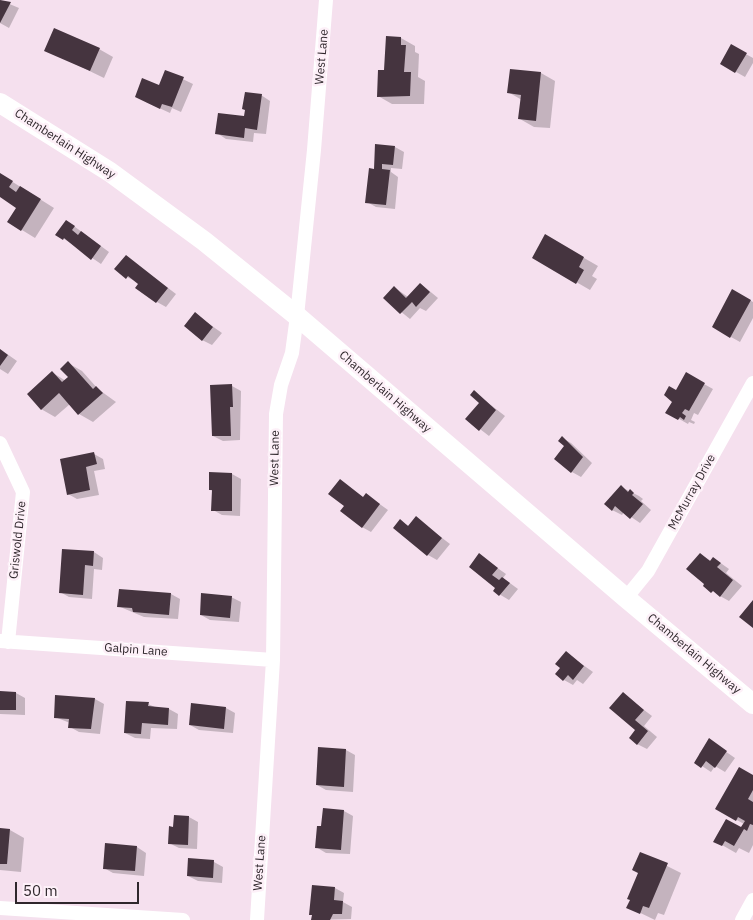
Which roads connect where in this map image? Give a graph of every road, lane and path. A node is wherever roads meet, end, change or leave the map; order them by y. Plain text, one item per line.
1 (326, 0) edge
2 (0, 103) edge
3 (297, 316) junction
4 (753, 383) edge
5 (0, 443) edge
6 (626, 598) junction
7 (4, 642) edge
8 (273, 660) junction
9 (753, 704) edge
10 (753, 900) edge
11 (0, 908) edge
12 (184, 920) edge
13 (257, 920) edge
14 (742, 920) edge

1 - 3 street, West Lane
2 - 3 main road, Chamberlain Highway
3 - 6 main road, Chamberlain Highway
3 - 8 street, West Lane
4 - 6 street, McMurray Drive
5 - 7 street, Griswold Drive
6 - 9 main road, Chamberlain Highway
7 - 8 street, Galpin Lane
8 - 13 street, West Lane
10 - 14 street
11 - 12 street

